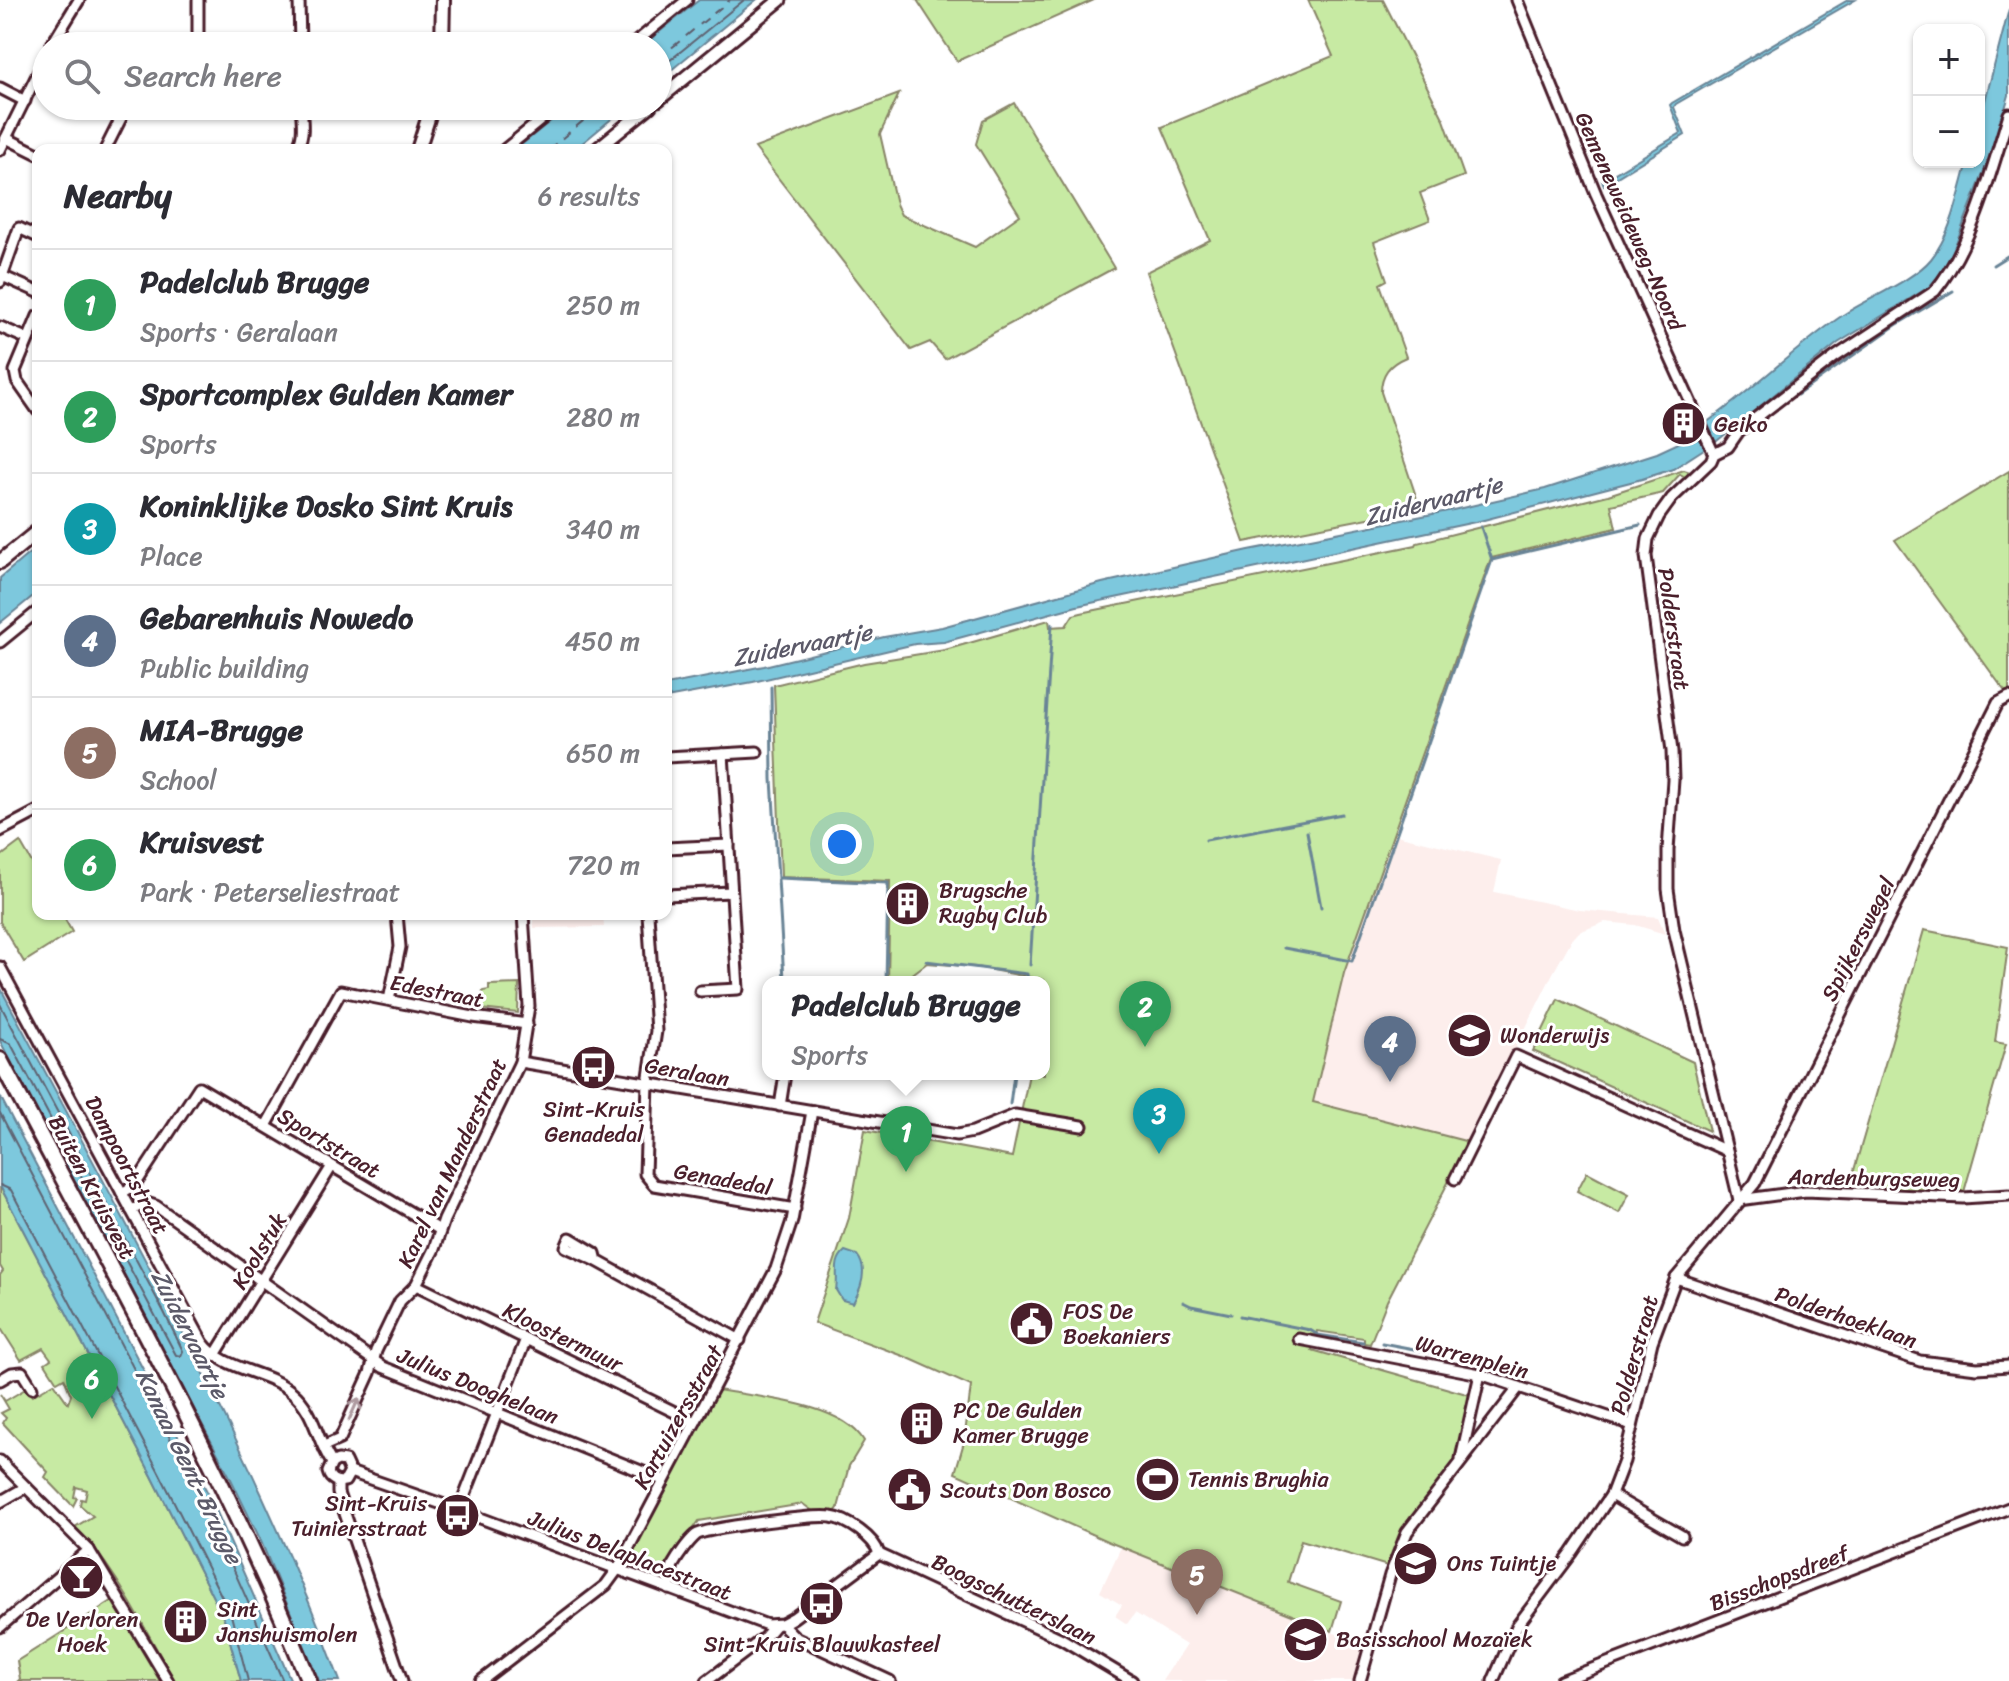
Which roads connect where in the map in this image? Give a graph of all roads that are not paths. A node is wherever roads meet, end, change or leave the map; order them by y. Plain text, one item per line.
1 (79, 0) edge
2 (198, 0) edge
3 (299, 0) edge
4 (443, 0) edge
5 (687, 0) edge
6 (780, 0) edge
7 (1517, 0) edge
8 (60, 32) edge
9 (198, 32) edge
10 (300, 32) edge
11 (442, 32) edge
12 (648, 32) edge
13 (32, 86) edge
14 (0, 88) edge
15 (672, 89) edge
16 (25, 101) junction
17 (2009, 114) edge
18 (120, 120) edge
19 (302, 120) edge
20 (428, 120) edge
21 (541, 120) edge
22 (633, 120) edge
23 (6, 138) junction
24 (108, 144) edge
25 (300, 144) edge
26 (420, 144) edge
27 (511, 144) edge
28 (603, 144) edge
29 (0, 150) edge
30 (32, 151) edge
31 (32, 234) edge
32 (1, 279) edge
33 (32, 290) edge
34 (0, 327) edge
35 (32, 330) edge
36 (28, 339) junction
37 (32, 402) edge
38 (1712, 450) junction
39 (32, 536) edge
40 (0, 562) edge
41 (32, 616) edge
42 (0, 642) edge
43 (2009, 697) edge
44 (757, 752) dead end
45 (723, 754) junction
46 (672, 757) edge
47 (32, 814) edge
48 (0, 831) edge
49 (729, 845) junction
50 (672, 848) edge
51 (731, 892) junction
52 (672, 895) edge
53 (398, 920) edge
54 (523, 920) edge
55 (648, 920) edge
56 (0, 967) edge
57 (700, 991) dead end
58 (389, 1000) junction
59 (527, 1024) junction
60 (0, 1060) edge
61 (520, 1062) junction
62 (0, 1077) edge
63 (784, 1080) edge
64 (648, 1083) junction
65 (780, 1106) junction
66 (812, 1111) junction
67 (266, 1126) junction
68 (1082, 1126) dead end
69 (1727, 1151) junction
70 (332, 1166) junction
71 (1455, 1179) dead end
72 (122, 1193) junction
73 (2009, 1195) edge
74 (1739, 1200) junction
75 (795, 1209) junction
76 (131, 1210) junction
77 (440, 1230) junction
78 (597, 1261) dead end
79 (1676, 1278) junction
80 (262, 1281) junction
81 (416, 1285) junction
82 (526, 1339) junction
83 (1299, 1339) dead end
84 (740, 1340) junction
85 (215, 1355) junction
86 (374, 1362) junction
87 (2009, 1366) edge
88 (1480, 1374) junction
89 (0, 1380) edge
90 (1519, 1387) junction
91 (32, 1388) dead end
92 (498, 1413) junction
93 (695, 1422) junction
94 (1632, 1425) junction
95 (324, 1446) junction
96 (0, 1461) edge
97 (332, 1463) junction
98 (1457, 1466) junction
99 (350, 1472) junction
100 (663, 1480) junction
101 (338, 1482) junction
102 (26, 1487) junction
103 (1611, 1495) junction
104 (0, 1502) edge
105 (2009, 1508) edge
106 (459, 1510) junction
107 (1682, 1536) dead end
108 (89, 1550) junction
109 (879, 1554) junction
110 (617, 1570) junction
111 (669, 1589) junction
112 (779, 1625) junction
113 (0, 1627) edge
114 (864, 1668) junction
115 (168, 1681) edge
116 (300, 1681) edge
117 (309, 1681) edge
118 (402, 1681) edge
119 (481, 1681) edge
120 (707, 1681) edge
121 (858, 1681) edge
122 (890, 1681) edge
123 (1132, 1681) edge
124 (1360, 1681) edge
125 (1493, 1681) edge
126 (1561, 1681) edge

1 - 8 street
2 - 9 street
3 - 10 street
4 - 11 main road
5 - 12 street
6 - 15 street
7 - 38 street, Gemeneweideweg-Noord
13 - 16 street
14 - 16 street
16 - 23 street
17 - 38 street, Polderstraat
18 - 24 street
19 - 25 street
20 - 26 main road
21 - 27 street
22 - 28 street
23 - 29 street
23 - 30 street
31 - 32 street
32 - 33 street
34 - 36 street
35 - 36 street
36 - 37 street
38 - 69 street, Polderstraat
39 - 40 main road
41 - 42 street
43 - 74 street, Spijkerswegel
44 - 45 street
45 - 46 street
45 - 49 street
47 - 48 street
49 - 50 street
49 - 51 street
51 - 52 street
51 - 57 street
53 - 58 street
54 - 59 street, Karel van Manderstraat
55 - 64 street
56 - 72 street, Dampoortstraat
58 - 59 street, Edestraat
58 - 67 street, Edestraat
59 - 61 street, Karel van Manderstraat
60 - 117 main road, Buiten Kruisvest
61 - 64 street, Geralaan
61 - 77 street, Karel van Manderstraat
62 - 116 main road, Buiten Kruisvest
63 - 65 street
64 - 65 street, Geralaan
64 - 75 street, Genadedal
65 - 66 street, Geralaan
66 - 68 street, Geralaan
66 - 75 street, Kartuizersstraat
67 - 70 street, Sportstraat
67 - 72 street, Sportstraat
69 - 71 street
69 - 74 street, Polderstraat
70 - 77 street, Sportstraat
70 - 80 street, Koolstuk
72 - 76 street, Dampoortstraat
73 - 74 street, Aardenburgseweg
74 - 79 street, Polderstraat
75 - 84 street, Kartuizersstraat
76 - 80 street, Julius Dooghelaan
76 - 85 street, Dampoortstraat
77 - 81 street, Karel van Manderstraat
78 - 84 street
79 - 87 street, Polderhoeklaan
79 - 94 street, Polderstraat
80 - 85 street, Koolstuk
80 - 86 street, Julius Dooghelaan
81 - 82 street, Kloostermuur
81 - 86 street, Karel van Manderstraat
82 - 92 street
82 - 93 street, Kloostermuur
83 - 88 street, Warrenplein
84 - 93 street, Kartuizersstraat
85 - 95 street
86 - 92 street, Julius Dooghelaan
95 -> 86 street, Karel van Manderstraat
88 - 90 street, Warrenplein
88 - 98 street
89 - 91 street
90 - 94 street, Warrenplein
90 - 98 street
92 - 100 street, Julius Dooghelaan
92 - 106 street
93 - 100 street, Kartuizersstraat
94 - 103 street, Polderstraat
95 - 97 street
96 - 102 street
97 - 99 street
97 - 101 street
98 - 124 street
99 - 101 street
99 - 106 street, Julius Delaplacestraat
100 - 110 street, Kartuizersstraat
101 - 118 street
102 - 104 street
102 - 108 street
103 - 107 street
103 - 125 street, Polderstraat
105 - 126 street, Bisschopsdreef
106 - 110 street, Julius Delaplacestraat
108 - 113 street
108 - 115 street
109 - 111 street, Boogschutterslaan
109 - 112 street
109 - 123 street, Boogschutterslaan
110 - 111 street, Julius Delaplacestraat
110 - 119 street, Kartuizersstraat
111 - 112 street, Julius Delaplacestraat
112 - 114 street, Julius Delaplacestraat
112 - 120 street
114 - 121 street
114 - 122 street, Julius Delaplacestraat

